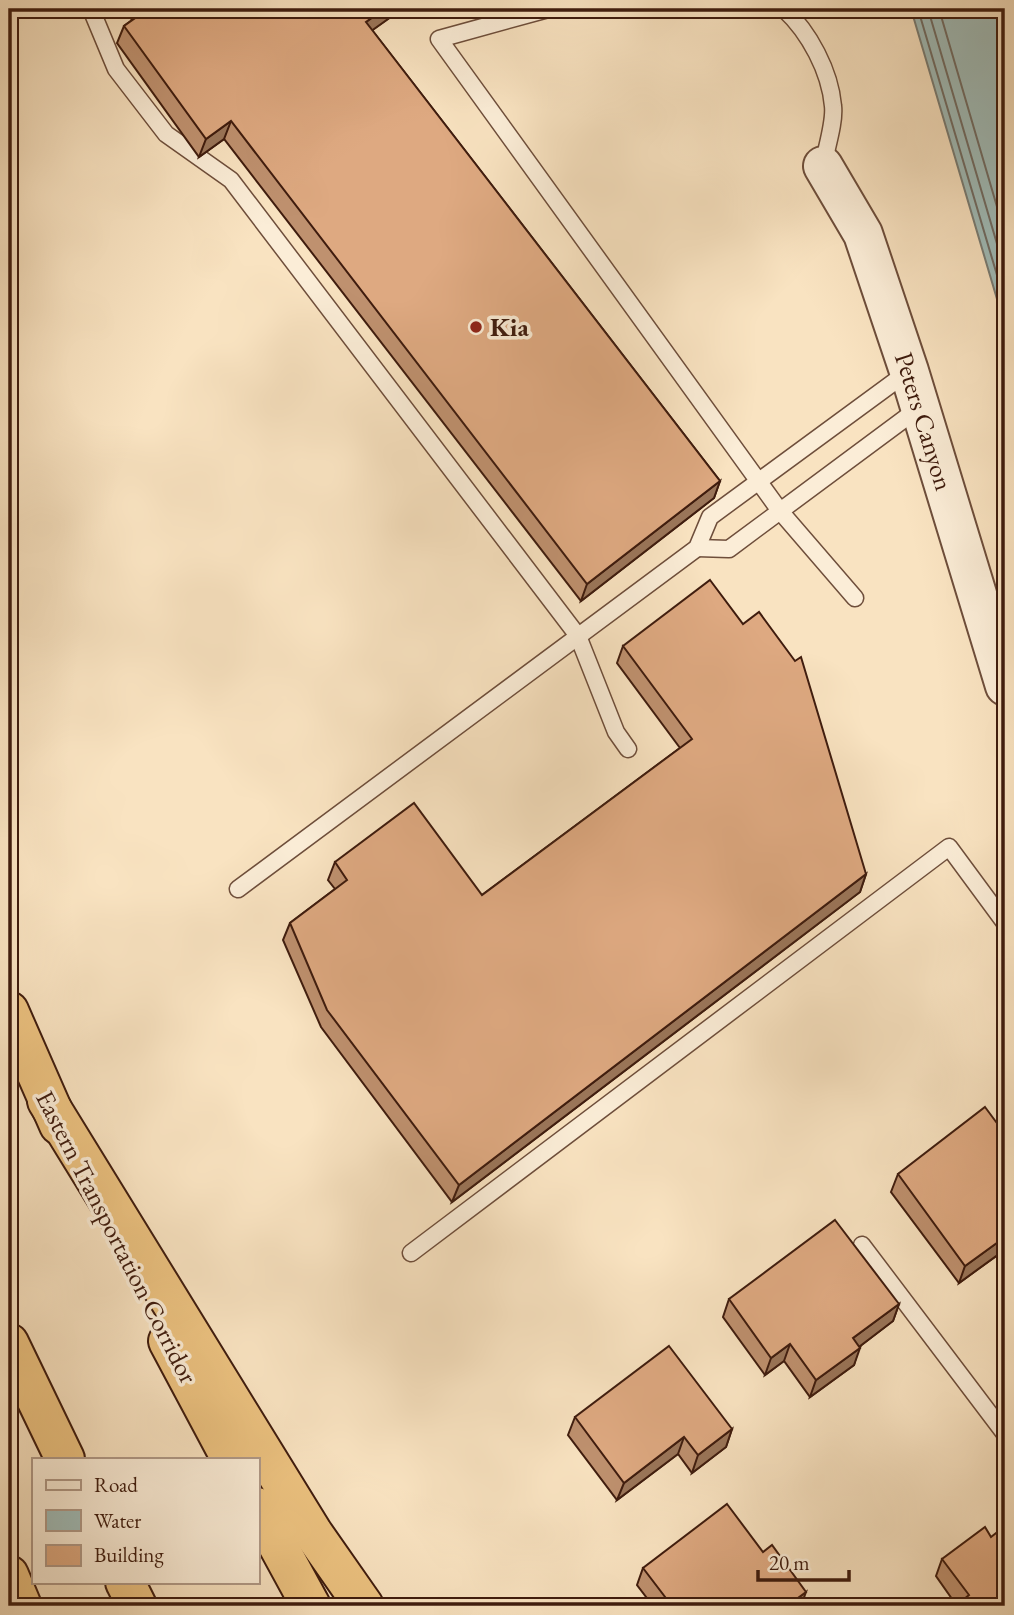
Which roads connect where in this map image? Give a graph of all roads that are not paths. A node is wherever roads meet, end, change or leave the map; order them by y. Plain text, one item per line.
1 (91, 9) edge
2 (548, 9) edge
3 (784, 9) edge
4 (823, 166) joint
5 (909, 371) junction
6 (919, 408) junction
7 (760, 482) junction
8 (780, 511) junction
9 (696, 548) junction
10 (855, 598) dead end
11 (578, 636) junction
12 (1005, 686) edge
13 (628, 749) dead end
14 (238, 889) dead end
15 (1005, 923) edge
16 (9, 1011) edge
17 (47, 1101) junction
18 (862, 1245) dead end
19 (411, 1253) dead end
20 (9, 1343) edge
21 (1005, 1434) edge
22 (65, 1458) edge
23 (230, 1458) edge
24 (259, 1511) edge
25 (9, 1575) edge
26 (126, 1584) edge
27 (22, 1606) edge
28 (137, 1606) edge
29 (311, 1606) edge
30 (364, 1606) edge

1 - 11 lane
2 - 7 lane
3 - 4 lane
4 - 5 street, Peters Canyon
5 - 6 street, Peters Canyon
5 - 7 lane
6 - 8 lane
6 - 12 street, Peters Canyon
7 - 8 lane
7 - 9 lane
8 - 9 lane
8 - 10 lane
9 - 11 lane
11 - 13 lane
11 - 14 lane
15 - 19 lane
16 - 17 highway, Eastern Transportation Corridor
17 - 23 highway, Eastern Transportation Corridor
17 - 30 highway
18 - 21 lane
20 - 22 highway
24 - 29 highway
25 - 27 highway
26 - 28 highway

